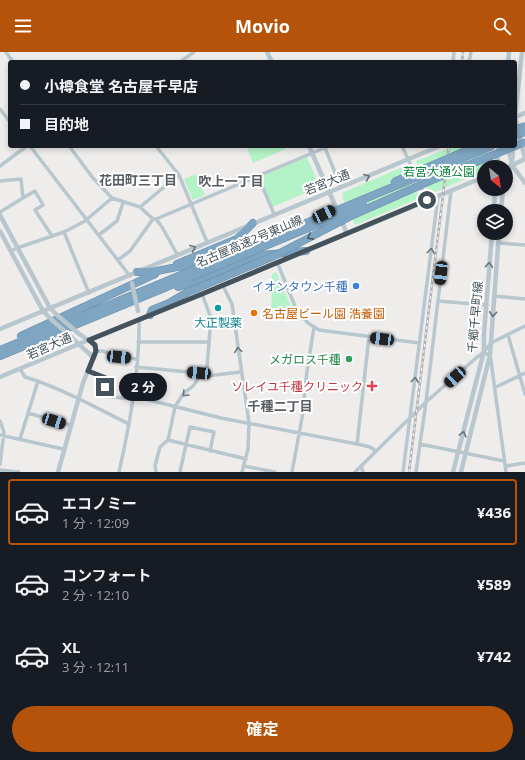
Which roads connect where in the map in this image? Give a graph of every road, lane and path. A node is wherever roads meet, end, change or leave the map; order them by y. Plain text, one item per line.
1 (194, 52) edge
2 (522, 52) edge
3 (183, 60) edge
4 (517, 99) edge
5 (0, 109) edge
6 (2, 115) edge
7 (517, 126) edge
8 (25, 148) edge
9 (30, 148) edge
10 (70, 148) edge
11 (158, 148) edge
12 (310, 148) edge
13 (325, 148) joint
14 (403, 148) edge
15 (435, 148) edge
16 (473, 148) edge
17 (487, 148) edge
18 (499, 148) edge
19 (503, 148) edge
20 (504, 148) edge
21 (506, 148) edge
22 (507, 148) edge
23 (508, 148) edge
24 (514, 148) edge
25 (312, 153) junction
26 (487, 156) junction
27 (408, 159) junction
28 (525, 159) edge
29 (498, 160) edge
30 (511, 160) edge
31 (512, 160) edge
32 (513, 165) edge
33 (0, 166) edge
34 (513, 166) edge
35 (180, 175) junction
36 (258, 176) junction
37 (431, 179) junction
38 (477, 180) edge
39 (0, 181) edge
40 (525, 183) edge
41 (341, 187) junction
42 (450, 191) junction
43 (329, 192) junction
44 (375, 192) junction
45 (438, 196) junction
46 (23, 198) junction
47 (112, 198) junction
48 (427, 200) junction
49 (123, 202) junction
50 (190, 204) junction
51 (140, 207) junction
52 (0, 212) edge
53 (274, 214) junction
54 (0, 215) edge
55 (86, 218) junction
56 (155, 219) junction
57 (253, 223) junction
58 (0, 231) edge
59 (64, 232) junction
60 (347, 234) junction
61 (99, 235) junction
62 (52, 236) junction
63 (268, 237) junction
64 (491, 240) edge
65 (206, 242) junction
66 (499, 243) joint
67 (525, 245) edge
68 (17, 248) junction
69 (11, 251) junction
70 (306, 251) junction
71 (177, 254) junction
72 (118, 260) junction
73 (277, 262) junction
74 (171, 266) dead end
75 (137, 272) junction
76 (155, 274) dead end
77 (190, 275) junction
78 (130, 276) junction
79 (223, 286) junction
80 (89, 293) junction
81 (202, 294) junction
82 (494, 296) junction
83 (525, 299) edge
84 (438, 300) junction
85 (486, 305) junction
86 (50, 308) junction
87 (43, 311) junction
88 (150, 315) junction
89 (95, 317) junction
90 (139, 320) junction
91 (525, 326) edge
92 (314, 327) junction
93 (0, 329) edge
94 (508, 335) junction
95 (369, 337) junction
96 (89, 340) junction
97 (138, 342) junction
98 (208, 342) junction
99 (491, 343) junction
100 (79, 344) junction
101 (419, 344) junction
102 (0, 348) edge
103 (96, 351) junction
104 (483, 353) junction
105 (490, 355) junction
106 (0, 356) edge
107 (94, 358) junction
108 (136, 359) junction
109 (136, 367) junction
110 (20, 369) junction
111 (88, 371) junction
112 (241, 372) junction
113 (525, 373) edge
114 (202, 375) junction
115 (519, 376) junction
116 (0, 377) edge
117 (38, 382) junction
118 (496, 387) junction
119 (525, 394) edge
120 (132, 397) junction
121 (78, 400) junction
122 (426, 402) junction
123 (175, 406) junction
124 (28, 413) junction
125 (410, 419) junction
126 (0, 421) edge
127 (249, 423) junction
128 (129, 424) junction
129 (70, 425) junction
130 (300, 433) junction
131 (2, 436) edge
132 (20, 439) junction
133 (168, 440) junction
134 (357, 444) junction
135 (420, 444) junction
136 (185, 445) junction
137 (63, 449) junction
138 (210, 451) junction
139 (376, 451) junction
140 (458, 452) junction
141 (465, 454) junction
142 (246, 459) junction
143 (525, 463) edge
144 (0, 464) edge
145 (505, 464) junction
146 (244, 466) junction
147 (361, 466) junction
148 (0, 470) edge
149 (19, 472) edge
150 (58, 472) edge
151 (120, 472) edge
152 (156, 472) edge
153 (180, 472) edge
154 (242, 472) edge
155 (275, 472) edge
156 (292, 472) edge
157 (355, 472) edge
158 (363, 472) edge
159 (403, 472) edge
160 (416, 472) edge
161 (453, 472) edge
162 (461, 472) edge
163 (506, 472) edge

1 - 3 street
2 - 4 street
5 - 6 street
7 - 28 street
8 - 33 street
9 - 55 street
10 - 47 street
11 - 35 street
12 - 25 street
13 - 25 street
13 - 41 street
14 - 27 street
15 - 27 street, 若宮大通
16 - 44 highway, bridge
17 - 44 highway, 名古屋高速2号東山線, bridge
18 - 29 street
19 - 37 highway, 名古屋高速2号東山線
20 - 26 highway, bridge
21 - 37 highway, bridge
22 - 26 highway, bridge
23 - 30 street
24 - 31 street
25 - 36 street
25 - 43 street
26 - 37 highway, bridge
41 -> 27 street, 若宮大通
27 - 48 street
28 - 32 street
34 - 40 street
35 - 50 street
35 - 51 street
36 - 50 street
36 - 53 street
37 - 77 highway, 名古屋高速2号東山線, bridge
37 -> 88 highway, bridge
38 - 42 street, 若宮大通
39 - 46 street
41 - 43 street, 若宮大通
42 - 45 street, 若宮大通
42 - 84 street
43 - 53 street, 若宮大通
43 - 60 street
44 - 63 highway, 名古屋高速2号東山線, bridge
44 - 63 highway, bridge
45 - 48 street, 若宮大通
101 -> 45 street
46 - 52 street
46 - 62 street
47 - 49 street
47 - 55 street
48 - 60 street, 若宮大通
49 - 51 street
49 - 61 street
50 - 56 street
50 - 65 street
51 - 56 street
53 - 57 street, 若宮大通
54 - 68 street
55 - 59 street
55 - 61 street
56 - 71 street
56 - 72 street
57 - 65 street, 若宮大通
57 - 74 highway
58 - 69 street
59 - 62 street
59 - 80 street
60 - 70 street, 若宮大通
61 - 72 street
62 - 68 street
63 - 75 highway, bridge
63 - 77 highway, 名古屋高速2号東山線, bridge
85 -> 64 street, 千郷千早町線
71 -> 65 street, 若宮大通
66 - 67 street
66 - 82 street, 千郷千早町線
68 - 69 street
68 - 86 street
69 - 87 street
70 - 73 street, 若宮大通
70 - 89 highway
71 - 75 street, 若宮大通
72 - 78 street
73 - 79 street, 若宮大通
73 - 92 street
75 - 78 street, 若宮大通
76 - 102 highway
77 - 89 highway, 名古屋高速2号東山線
77 - 102 highway, 名古屋高速2号東山線
78 - 80 street, 若宮大通
78 - 90 street, bridge
79 - 81 street, 若宮大通
112 -> 79 street
80 - 86 street, 若宮大通
81 - 88 street, 若宮大通
81 - 98 street
82 - 83 street
82 -> 99 street, 千郷千早町線
84 - 85 street
84 - 122 street
85 - 104 street, 千郷千早町線
86 - 87 street, 若宮大通
86 - 96 street, bridge
87 - 93 street, 若宮大通
87 - 100 street, bridge
88 - 90 street, 若宮大通
89 - 106 highway, 名古屋高速2号東山線
90 - 96 street, 若宮大通
90 - 97 street
91 - 94 street
92 - 95 street
92 - 130 street
94 - 99 street
94 - 115 street
95 - 101 street
95 - 134 street
96 - 100 street, 若宮大通
96 - 103 street
97 - 98 street
97 - 108 street
98 - 114 street
99 - 104 street
99 - 105 street, 千郷千早町線
100 - 107 street
100 - 110 street, 若宮大通
125 -> 101 street
103 - 107 street
103 - 108 street
104 - 105 street
104 - 122 street
140 -> 104 street, 千郷千早町線
105 - 118 street
105 - 141 street, 千郷千早町線
107 - 111 street
108 - 109 street
109 - 114 street
109 - 120 street
110 - 116 street, 若宮大通
110 - 117 street
111 - 120 street
111 - 121 street
112 - 114 street
112 - 127 street
113 - 115 street
114 -> 123 street
115 - 118 street
115 - 119 street
117 - 121 street
117 - 124 street
118 - 145 street
120 - 123 street
120 - 128 street
121 - 128 street
121 - 129 street
122 - 125 street
122 - 135 street
123 - 127 street
123 - 133 street
124 - 129 street
124 - 132 street
125 - 139 street
125 - 159 street
126 - 131 street
127 - 130 street
127 - 142 street
128 - 151 street
129 - 137 street
130 - 134 street
130 - 156 street
131 - 132 street
131 - 144 street
132 - 137 street
133 - 136 street
133 - 152 street
134 - 139 street
135 - 140 street
135 - 160 street
136 - 138 street
136 - 138 street
136 - 153 street
137 - 150 street
138 - 142 street
139 - 147 street
140 - 141 street
140 - 161 street, 千郷千早町線
141 - 145 street
141 - 162 street, 千郷千早町線
142 - 146 street
143 - 145 street
145 - 163 street
146 - 154 street
146 - 155 street
147 - 157 street
147 - 158 street
148 - 149 street

